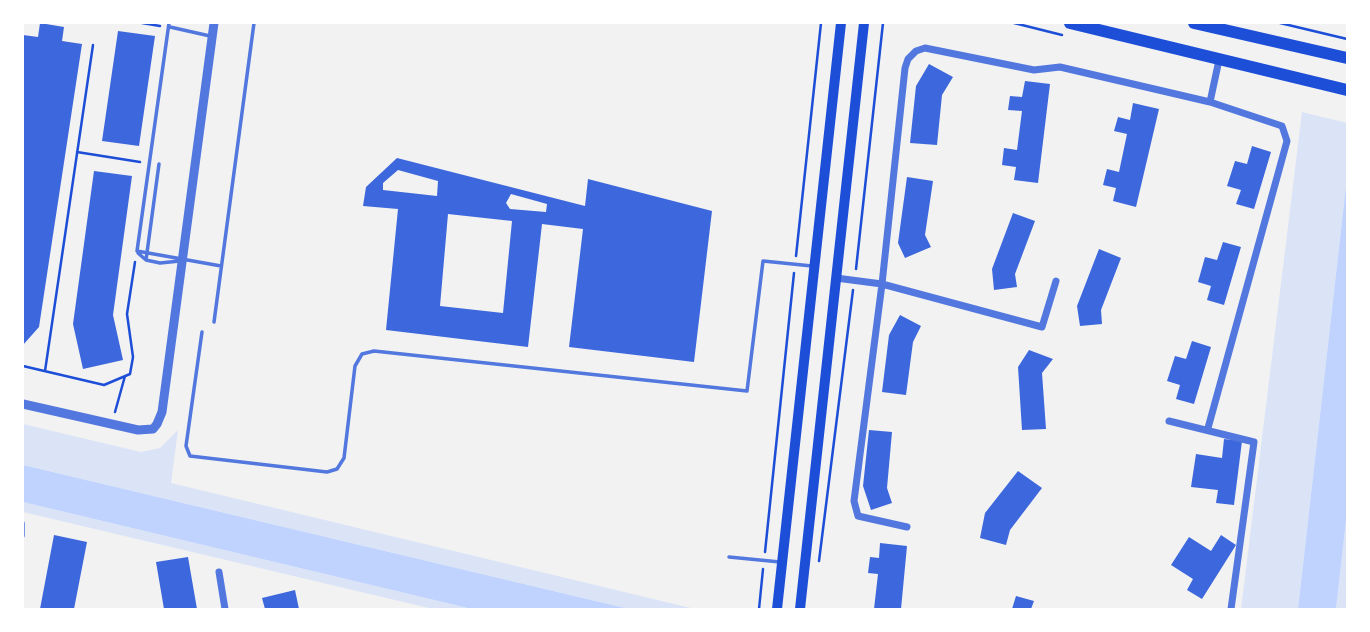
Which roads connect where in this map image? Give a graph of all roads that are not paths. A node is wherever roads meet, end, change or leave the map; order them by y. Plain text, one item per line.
1 (214, 23) edge
2 (254, 23) edge
3 (841, 23) edge
4 (864, 23) edge
5 (1070, 23) edge
6 (1194, 23) edge
7 (169, 25) edge
8 (212, 36) junction
9 (1347, 58) edge
10 (1219, 60) junction
11 (1347, 90) edge
12 (1210, 103) junction
13 (159, 164) dead end
14 (137, 251) junction
15 (146, 253) junction
16 (146, 260) junction
17 (183, 261) junction
18 (222, 266) junction
19 (814, 266) junction
20 (836, 278) junction
21 (1056, 281) dead end
22 (882, 284) junction
23 (214, 322) dead end
24 (202, 332) dead end
25 (23, 404) edge
26 (1169, 421) dead end
27 (1208, 428) junction
28 (23, 523) edge
29 (907, 527) dead end
30 (23, 536) edge
31 (729, 557) dead end
32 (782, 562) junction
33 (219, 572) dead end
34 (225, 609) edge
35 (777, 609) edge
36 (800, 609) edge
37 (1231, 609) edge

1 - 8 street
2 - 18 lane
3 - 19 main road
4 - 20 main road
5 - 10 main road
6 - 9 main road
7 - 8 lane
7 - 14 lane
8 - 17 street
10 - 11 main road
10 - 12 street
12 - 22 street
12 - 27 street
13 - 15 lane
14 - 15 lane
14 - 16 lane
15 - 16 lane
15 - 17 lane
16 - 17 lane
17 - 18 lane
17 - 25 street
18 - 23 lane
19 - 24 lane
19 - 32 main road
20 - 22 street
20 - 36 main road
21 - 22 street
22 - 29 street
26 - 27 street
27 - 37 street
28 - 30 lane
31 - 32 lane
32 - 35 main road
33 - 34 street

